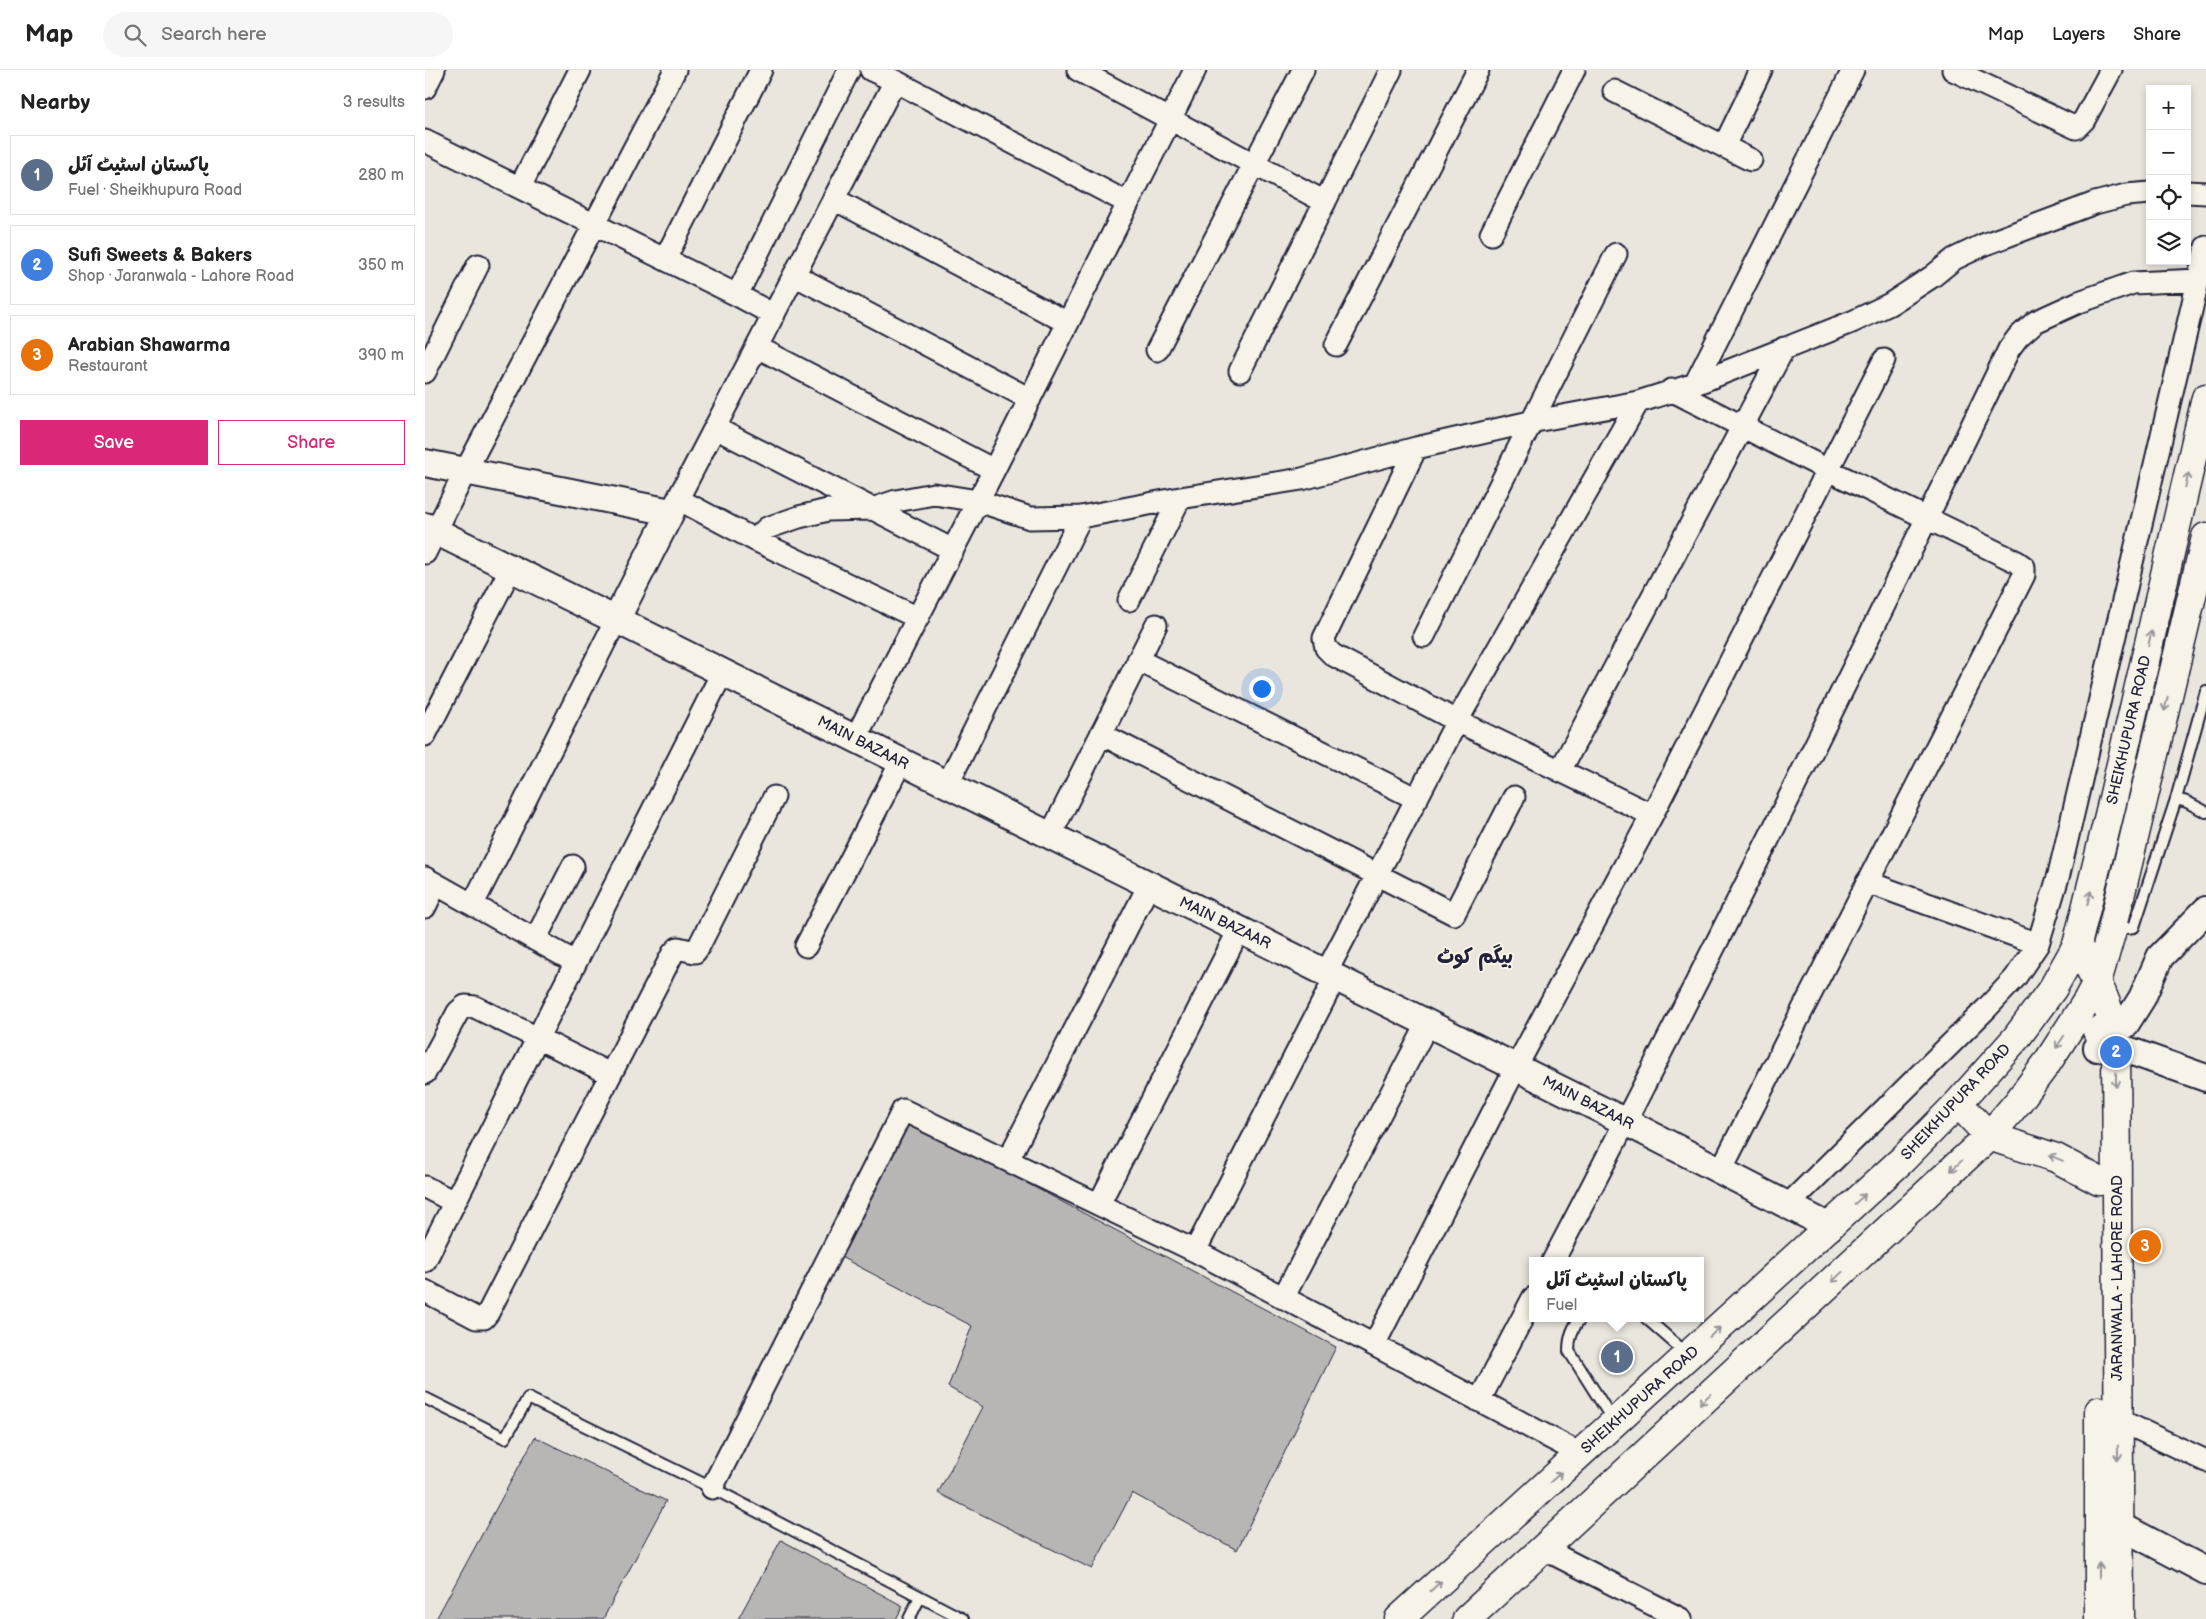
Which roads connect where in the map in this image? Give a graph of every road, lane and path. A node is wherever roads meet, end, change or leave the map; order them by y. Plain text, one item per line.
1 (434, 70) edge
2 (580, 70) edge
3 (675, 70) edge
4 (761, 70) edge
5 (849, 70) edge
6 (871, 70) edge
7 (1078, 70) edge
8 (1195, 70) edge
9 (1303, 70) edge
10 (1391, 70) edge
11 (1478, 70) edge
12 (1574, 70) edge
13 (1761, 70) edge
14 (1853, 70) edge
15 (1953, 70) edge
16 (2111, 70) edge
17 (895, 81) junction
18 (425, 88) edge
19 (1614, 91) dead end
20 (1170, 119) junction
21 (425, 140) edge
22 (1724, 146) junction
23 (1751, 160) dead end
24 (1254, 164) junction
25 (520, 188) junction
26 (2146, 192) edge
27 (2191, 192) edge
28 (2206, 193) edge
29 (834, 199) junction
30 (1325, 202) junction
31 (1128, 203) junction
32 (596, 225) junction
33 (1491, 234) dead end
34 (2206, 247) edge
35 (1616, 254) dead end
36 (665, 259) junction
37 (479, 265) dead end
38 (794, 275) junction
39 (2198, 280) junction
40 (737, 294) junction
41 (774, 315) junction
42 (1068, 323) junction
43 (1336, 346) dead end
44 (757, 347) junction
45 (1784, 348) junction
46 (1157, 350) dead end
47 (1884, 360) dead end
48 (1240, 371) dead end
49 (425, 372) edge
50 (1695, 384) junction
51 (1671, 390) junction
52 (2206, 398) edge
53 (1029, 399) junction
54 (1638, 402) junction
55 (1531, 422) junction
56 (1743, 426) junction
57 (715, 428) junction
58 (1416, 448) junction
59 (425, 463) edge
60 (994, 470) junction
61 (1828, 470) junction
62 (465, 472) junction
63 (1180, 498) junction
64 (978, 501) junction
65 (675, 505) junction
66 (872, 509) junction
67 (1081, 517) junction
68 (1927, 519) junction
69 (429, 537) edge
70 (2206, 537) edge
71 (755, 540) junction
72 (953, 550) junction
73 (511, 568) junction
74 (1129, 600) dead end
75 (918, 618) junction
76 (618, 621) junction
77 (1156, 625) dead end
78 (1424, 636) dead end
79 (1138, 660) junction
80 (721, 672) junction
81 (2206, 691) edge
82 (1457, 721) junction
83 (1101, 734) junction
84 (425, 735) edge
85 (855, 740) junction
86 (901, 762) junction
87 (1561, 771) junction
88 (947, 785) junction
89 (774, 797) dead end
90 (1514, 797) dead end
91 (1417, 799) junction
92 (2176, 799) junction
93 (2206, 812) edge
94 (1652, 815) junction
95 (1050, 836) junction
96 (573, 866) dead end
97 (1377, 875) junction
98 (431, 881) edge
99 (1867, 882) junction
100 (1149, 885) junction
101 (473, 904) junction
102 (425, 907) edge
103 (2206, 910) edge
104 (1239, 930) junction
105 (2112, 930) junction
106 (535, 940) junction
107 (2038, 944) junction
108 (806, 946) dead end
109 (2072, 955) junction
110 (575, 962) junction
111 (1331, 975) junction
112 (2092, 992) junction
113 (1428, 1023) junction
114 (537, 1037) junction
115 (2106, 1038) junction
116 (1516, 1067) junction
117 (425, 1073) edge
118 (610, 1074) junction
119 (2206, 1078) edge
120 (1958, 1103) junction
121 (1626, 1122) junction
122 (1989, 1136) junction
123 (1008, 1160) junction
124 (1721, 1170) junction
125 (2099, 1181) junction
126 (425, 1187) edge
127 (454, 1202) junction
128 (1099, 1204) junction
129 (1788, 1205) junction
130 (1830, 1227) junction
131 (1195, 1251) junction
132 (1555, 1257) edge
133 (425, 1260) edge
134 (425, 1291) edge
135 (1283, 1298) junction
136 (1529, 1306) edge
137 (1577, 1322) edge
138 (1650, 1322) edge
139 (1374, 1346) junction
140 (1688, 1356) junction
141 (425, 1398) edge
142 (1479, 1401) junction
143 (2117, 1419) junction
144 (1615, 1423) junction
145 (1581, 1454) junction
146 (2206, 1461) edge
147 (712, 1488) junction
148 (2119, 1525) junction
149 (1544, 1549) junction
150 (2206, 1571) edge
151 (920, 1597) junction
152 (2110, 1611) edge
153 (909, 1619) edge
154 (963, 1619) edge
155 (1399, 1619) edge
156 (1467, 1619) edge
157 (1681, 1619) edge

1 - 18 street
2 - 25 street
3 - 32 street
4 - 36 street
5 - 40 street
6 - 17 street
7 - 20 street
8 - 20 street
9 - 24 street
10 - 30 street
11 - 43 street
12 - 33 street
13 - 22 street
14 - 50 street
15 - 16 street
17 - 29 street
17 - 31 street
19 - 22 street
20 - 24 street
20 - 31 street
21 - 25 street
22 - 23 street
24 - 30 street
24 - 46 street
25 - 32 street
26 - 45 street
27 - 28 street
29 - 38 street
29 - 42 street
30 - 48 street
31 - 42 street
32 - 36 street
32 - 62 street
34 - 39 street
35 - 55 street
36 - 40 street
37 - 49 street
38 - 41 street
38 - 53 street
39 - 68 street
39 - 107 street
40 - 41 street
41 - 44 street
42 - 53 street
44 - 57 street
44 - 60 street
45 - 50 street
45 - 56 street
47 - 61 street
50 - 51 street
51 - 54 street
51 - 56 street
109 -> 52 main road, SHEIKHUPURA ROAD
53 - 60 street
54 - 55 street
54 - 82 street
55 - 58 street
55 - 78 street
56 - 61 street
56 - 87 street
57 - 65 street
57 - 66 street
58 - 63 street
58 - 82 street
59 - 62 street
60 - 64 street
61 - 68 street
61 - 94 street
62 - 65 street
62 - 69 street
63 - 67 street
63 - 74 street
64 - 66 street
64 - 67 street
64 - 72 street
65 - 71 street
65 - 76 street
66 - 71 street
66 - 72 street
67 - 88 street
68 - 99 street
68 - 121 street
69 - 73 street, MAIN BAZAAR
70 -> 105 main road, SHEIKHUPURA ROAD
71 - 75 street
72 - 75 street
73 - 76 street, MAIN BAZAAR
73 - 84 street
75 - 85 street
76 - 80 street, MAIN BAZAAR
76 - 101 street
77 - 79 street
79 - 83 street
79 - 91 street
80 - 85 street, MAIN BAZAAR
80 - 110 street
81 - 92 lane
82 - 87 street
82 - 91 street
83 - 95 street
83 - 97 street
85 - 86 street, MAIN BAZAAR
86 - 88 street, MAIN BAZAAR
86 - 108 street
87 - 94 street
88 - 95 street, MAIN BAZAAR
89 - 118 street
90 - 97 street
91 - 97 street
92 - 93 lane
92 - 105 lane
94 - 116 street
95 - 100 street, MAIN BAZAAR
96 - 106 street
97 - 111 street
98 - 101 street
98 - 102 street
99 - 107 street
99 - 124 street
100 - 104 street, MAIN BAZAAR
100 - 123 street
101 - 106 street
103 - 115 street
104 - 111 street, MAIN BAZAAR
104 - 128 street
105 - 112 main road, SHEIKHUPURA ROAD
106 - 110 street
107 - 129 street
109 - 112 main road, JARANWALA - LAHORE ROAD
109 - 120 main road, SHEIKHUPURA ROAD
110 - 114 street
111 - 113 street, MAIN BAZAAR
111 - 131 street
112 - 115 main road, JARANWALA - LAHORE ROAD
112 -> 122 main road, SHEIKHUPURA ROAD
113 - 116 street, MAIN BAZAAR
113 - 135 street
114 - 117 street
114 - 118 street
114 - 127 street
115 - 119 street
115 - 125 main road, JARANWALA - LAHORE ROAD
115 -> 143 main road, JARANWALA - LAHORE ROAD
116 - 121 street, MAIN BAZAAR
116 - 139 street
118 - 134 street
120 - 122 main road
130 -> 120 main road, SHEIKHUPURA ROAD
121 - 124 street, MAIN BAZAAR
121 - 132 street
125 -> 122 main road
122 -> 149 main road, SHEIKHUPURA ROAD
123 - 128 street
123 - 147 street
124 - 129 street, MAIN BAZAAR
152 -> 125 main road, JARANWALA - LAHORE ROAD
126 - 127 street
127 - 133 street
128 - 131 street
129 - 130 street, MAIN BAZAAR
140 -> 130 main road, SHEIKHUPURA ROAD
131 - 135 street
135 - 139 street
136 - 142 street
137 - 144 lane
138 - 140 lane
139 - 142 street
140 - 144 main road, SHEIKHUPURA ROAD
141 - 147 lane
142 - 145 street
143 - 146 street
143 -> 148 main road, JARANWALA - LAHORE ROAD
144 - 145 main road, SHEIKHUPURA ROAD
155 -> 145 main road, SHEIKHUPURA ROAD
147 - 151 lane
148 - 150 street
148 - 152 main road, JARANWALA - LAHORE ROAD
149 - 156 main road, SHEIKHUPURA ROAD
149 - 157 street
151 - 153 lane
151 - 154 lane

